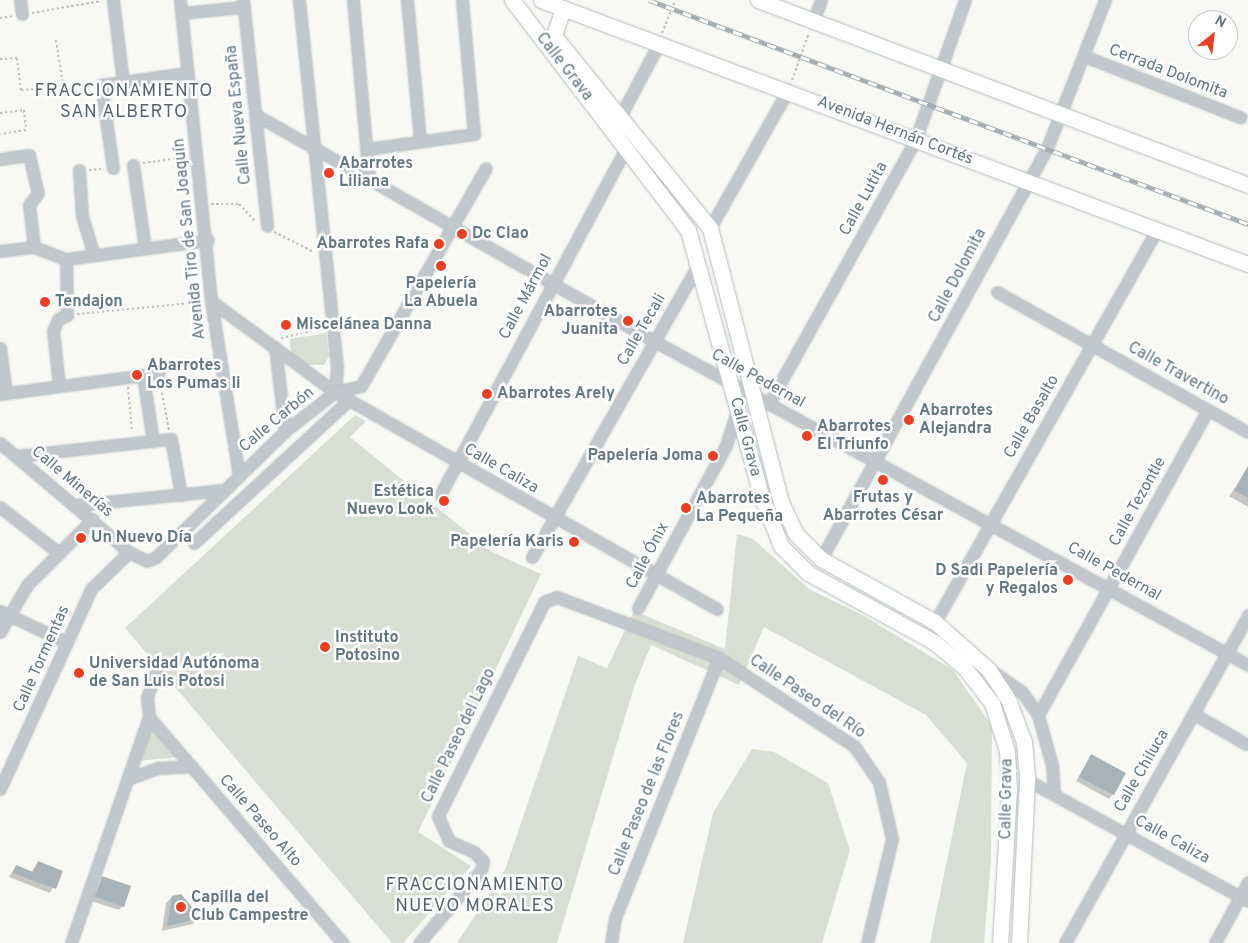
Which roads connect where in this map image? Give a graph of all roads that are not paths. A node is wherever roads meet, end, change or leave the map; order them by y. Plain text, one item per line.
1 (20, 0) edge
2 (113, 0) edge
3 (180, 0) edge
4 (299, 0) edge
5 (353, 0) edge
6 (407, 0) edge
7 (462, 0) edge
8 (512, 0) edge
9 (541, 0) edge
10 (758, 0) edge
11 (820, 0) edge
12 (965, 0) edge
13 (1105, 0) edge
14 (243, 4) edge
15 (563, 8) junction
16 (181, 13) junction
17 (22, 14) road end
18 (813, 21) junction
19 (658, 45) junction
20 (1084, 56) junction
21 (941, 69) junction
22 (186, 73) junction
23 (123, 83) junction
24 (788, 90) junction
25 (256, 115) junction
26 (621, 115) junction
27 (1061, 116) junction
28 (1240, 117) dead end
29 (915, 140) junction
30 (420, 141) junction
31 (626, 148) junction
32 (316, 149) junction
33 (367, 149) junction
34 (0, 159) edge
35 (133, 165) road end
36 (113, 168) dead end
37 (486, 168) dead end
38 (79, 170) dead end
39 (1027, 180) junction
40 (369, 181) junction
41 (1248, 185) edge
42 (267, 226) dead end
43 (453, 228) junction
44 (710, 228) junction
45 (1158, 229) junction
46 (208, 240) junction
47 (34, 247) junction
48 (145, 248) junction
49 (0, 252) edge
50 (94, 253) junction
51 (66, 260) junction
52 (699, 262) junction
53 (1248, 264) edge
54 (552, 284) junction
55 (997, 292) dead end
56 (211, 301) junction
57 (654, 341) junction
58 (1091, 344) junction
59 (275, 347) junction
60 (0, 348) edge
61 (158, 373) road end
62 (143, 376) junction
63 (731, 382) junction
64 (59, 386) junction
65 (335, 392) junction
66 (3, 393) edge
67 (754, 394) junction
68 (348, 400) junction
69 (769, 403) junction
70 (737, 410) junction
71 (1208, 410) junction
72 (285, 431) junction
73 (1248, 432) edge
74 (153, 441) junction
75 (0, 443) edge
76 (16, 456) junction
77 (874, 460) junction
78 (458, 463) junction
79 (238, 474) junction
80 (223, 490) junction
81 (181, 494) junction
82 (440, 495) dead end
83 (76, 506) junction
84 (0, 507) edge
85 (555, 518) junction
86 (92, 519) junction
87 (990, 523) junction
88 (194, 543) dead end
89 (129, 552) junction
90 (59, 553) junction
91 (532, 557) dead end
92 (821, 559) junction
93 (147, 561) joint
94 (656, 574) junction
95 (1109, 588) junction
96 (549, 597) joint
97 (638, 608) dead end
98 (717, 609) dead end
99 (4, 614) edge
100 (1248, 614) edge
101 (935, 622) junction
102 (0, 632) edge
103 (66, 642) junction
104 (1227, 653) junction
105 (719, 658) junction
106 (1248, 665) edge
107 (156, 670) dead end
108 (989, 670) junction
109 (1194, 714) junction
110 (1038, 715) junction
111 (149, 717) junction
112 (1246, 744) dead end
113 (5, 765) edge
114 (192, 766) junction
115 (130, 778) junction
116 (1027, 780) junction
117 (0, 789) edge
118 (1054, 792) junction
119 (1125, 833) junction
120 (1248, 882) edge
121 (1244, 899) edge
122 (71, 943) edge
123 (343, 943) edge
124 (419, 943) edge
125 (611, 943) edge
126 (868, 943) edge
127 (1000, 943) edge
128 (1018, 943) edge
129 (1065, 943) edge
130 (1216, 943) edge

1 - 17 street
2 - 23 street
3 - 16 street, Avenida Tiro de San Joaquín
4 - 32 street
5 - 33 street
6 - 30 street
7 - 30 street
8 - 31 main road, Calle Grava
9 - 15 main road, Avenida Hernán Cortés
10 - 18 main road
11 - 18 street
12 - 21 street, Calle Lutita
13 - 20 street, Calle Dolomita
14 - 16 street
14 - 25 street, Calle Nueva España
15 - 19 main road, Avenida Hernán Cortés
15 - 26 main road, Calle Grava
16 - 22 street, Avenida Tiro de San Joaquín
18 - 21 main road
19 - 24 main road, Avenida Hernán Cortés
19 - 26 street
20 - 27 street, Calle Dolomita
20 - 28 street, Cerrada Dolomita
21 - 27 main road
21 - 29 street, Calle Lutita
22 - 23 street
22 - 46 street, Avenida Tiro de San Joaquín
23 - 36 street
24 - 29 main road, Avenida Hernán Cortés
24 - 44 street
25 - 32 street, Calle Pedernal
25 - 42 street, Calle Nueva España
26 - 44 main road, Calle Grava
27 - 39 street, Calle Dolomita
27 - 41 main road
29 - 39 main road, Avenida Hernán Cortés
29 - 69 street, Calle Lutita
30 - 33 street
31 - 52 main road, Calle Grava
31 - 54 street, Calle Mármol
32 - 40 street, Calle Pedernal
32 - 65 street
33 - 40 street
34 - 47 street
35 - 48 street
37 - 43 street, Calle Carbón
38 - 50 street
39 - 45 main road, Avenida Hernán Cortés
39 - 77 street, Calle Dolomita
40 - 43 street, Calle Pedernal
43 - 54 street, Calle Pedernal
43 - 65 street, Calle Carbón
44 - 67 main road, Calle Grava
45 - 53 main road, Avenida Hernán Cortés
45 - 58 street, Calle Basalto
46 - 48 street
46 - 56 street, Avenida Tiro de San Joaquín
47 - 49 street
47 - 51 street
48 - 50 street
50 - 51 street
51 - 64 street
52 - 57 street, Calle Tecali
52 - 63 main road, Calle Grava
54 - 57 street, Calle Pedernal
54 - 78 street, Calle Mármol
55 - 58 street, Calle Travertino
56 - 59 street, Calle Caliza
56 - 79 street, Avenida Tiro de San Joaquín
57 - 63 street, Calle Pedernal
57 - 85 street, Calle Tecali
58 - 71 street, Calle Travertino
58 - 87 street, Calle Basalto
59 - 65 street, Calle Caliza
59 - 72 street
60 - 66 street
61 - 62 street
62 - 64 street
62 - 74 street
63 - 67 street, Calle Pedernal
63 - 70 main road, Calle Grava
64 - 66 street
65 - 68 street, Calle Caliza
65 - 72 street, Calle Carbón
67 - 69 street, Calle Pedernal
67 - 92 main road, Calle Grava
68 - 78 street, Calle Caliza
68 - 88 street
69 - 77 street, Calle Pedernal
70 - 94 street, Calle Ónix
70 - 127 main road, Calle Grava
71 - 73 street, Calle Travertino
71 - 95 street, Calle Tezontle
72 - 79 street, Calle Carbón
74 - 76 street
74 - 81 street
75 - 76 street, Calle Minerías
76 - 83 street, Calle Minerías
77 - 87 street, Calle Pedernal
77 - 92 street, Calle Dolomita
78 - 82 street, Calle Mármol
78 - 85 street, Calle Caliza
79 - 80 street, Calle Carbón
80 - 81 street
80 - 93 street, Calle Carbón
81 - 83 street
83 - 86 street, Calle Minerías
84 - 90 street
85 - 91 street, Calle Tecali
85 - 94 street, Calle Caliza
86 - 89 street, Calle Minerías
86 - 90 street
87 - 95 street, Calle Pedernal
87 - 101 street, Calle Basalto
89 - 93 street, Calle Minerías
89 - 103 street, Calle Tormentas
90 - 99 street
92 - 101 main road, Calle Grava
94 - 97 street, Calle Ónix
94 - 98 street, Calle Caliza
95 - 104 street, Calle Pedernal
95 - 110 street, Calle Tezontle
96 - 105 street, Calle Paseo del Río
96 - 124 street, Calle Paseo del Lago
99 - 102 street
99 - 103 street
100 - 104 street, Calle Chiluca
101 - 108 main road, Calle Grava
103 - 113 street, Calle Tormentas
104 - 106 street, Calle Pedernal
104 - 109 street, Calle Chiluca
105 - 125 street, Calle Paseo de las Flores
105 - 126 street, Calle Paseo del Río
107 - 111 street
108 - 110 street
108 - 116 main road, Calle Grava
109 - 112 street
109 - 119 street, Calle Chiluca
110 - 118 street
111 - 114 street, Calle Paseo Alto
111 - 115 street
113 - 117 street, Calle Tormentas
114 - 115 street
114 - 123 street, Calle Paseo Alto
115 - 122 street
116 - 118 street, Calle Caliza
116 - 128 main road, Calle Grava
118 - 119 street, Calle Caliza
119 - 121 street, Calle Caliza
119 - 129 street, Calle Chiluca
120 - 121 street
121 - 130 street

